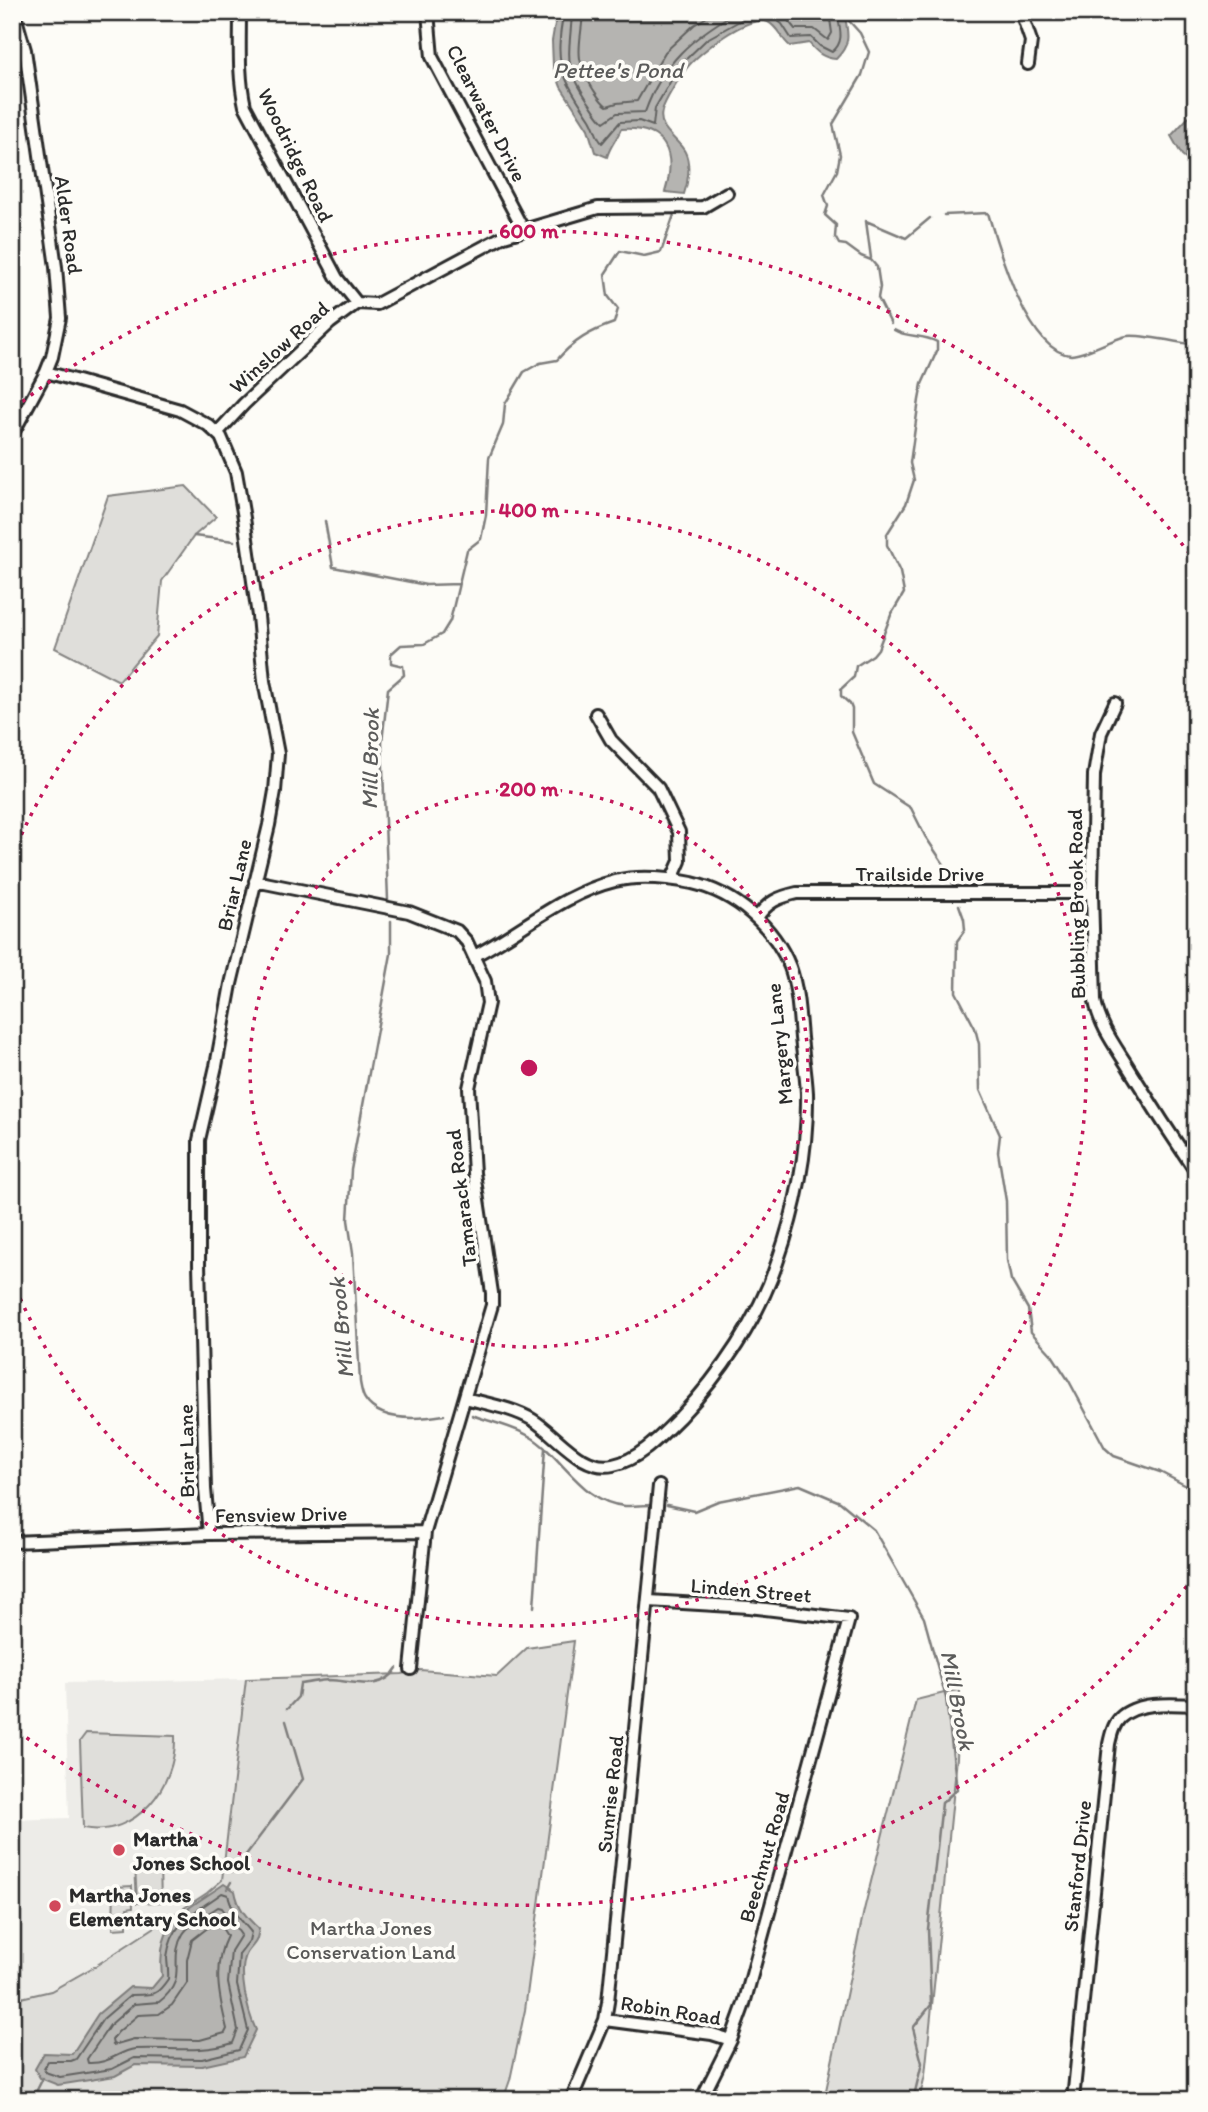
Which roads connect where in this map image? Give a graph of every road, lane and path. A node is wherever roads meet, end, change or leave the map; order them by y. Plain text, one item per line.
1 (14, 12) edge
2 (240, 12) edge
3 (428, 12) edge
4 (1021, 12) edge
5 (1028, 64) dead end
6 (727, 193) dead end
7 (523, 229) junction
8 (357, 303) junction
9 (46, 372) junction
10 (217, 433) junction
11 (12, 435) edge
12 (1115, 703) dead end
13 (596, 714) dead end
14 (672, 879) junction
15 (255, 881) junction
16 (1092, 892) junction
17 (757, 918) junction
18 (474, 956) junction
19 (1196, 1172) edge
20 (465, 1398) junction
21 (659, 1486) dead end
22 (425, 1532) junction
23 (209, 1534) junction
24 (12, 1542) edge
25 (649, 1601) junction
26 (849, 1619) joint
27 (411, 1669) dead end
28 (1196, 1705) edge
29 (605, 2020) junction
30 (731, 2040) junction
31 (571, 2100) edge
32 (701, 2100) edge
33 (1073, 2100) edge

1 - 9 street, Alder Road
2 - 8 street, Woodridge Road
3 - 7 street, Clearwater Drive
4 - 5 street
6 - 7 street, Winslow Road
7 - 8 street, Winslow Road
8 - 10 street, Winslow Road
9 - 10 street, Briar Lane
9 - 11 street, Alder Road
10 - 15 street, Briar Lane
12 - 16 street, Bubbling Brook Road
13 - 14 street
14 - 17 street, Margery Lane
14 - 18 street, Margery Lane
15 - 18 street, Tamarack Road
15 - 23 street, Briar Lane
16 - 17 street, Trailside Drive
16 - 19 street, Bubbling Brook Road
17 - 20 street, Margery Lane
18 - 20 street, Tamarack Road
20 - 22 street, Tamarack Road
21 - 25 street, Sunrise Road
22 - 23 street, Fensview Drive
22 - 27 street, Tamarack Road
23 - 24 street, Fensview Drive
25 - 26 street, Linden Street
25 - 29 street, Sunrise Road
26 - 30 street, Beechnut Road
28 - 33 street, Stanford Drive
29 - 30 street, Robin Road
29 - 31 street, Sunrise Road
30 - 32 street, Beechnut Road

